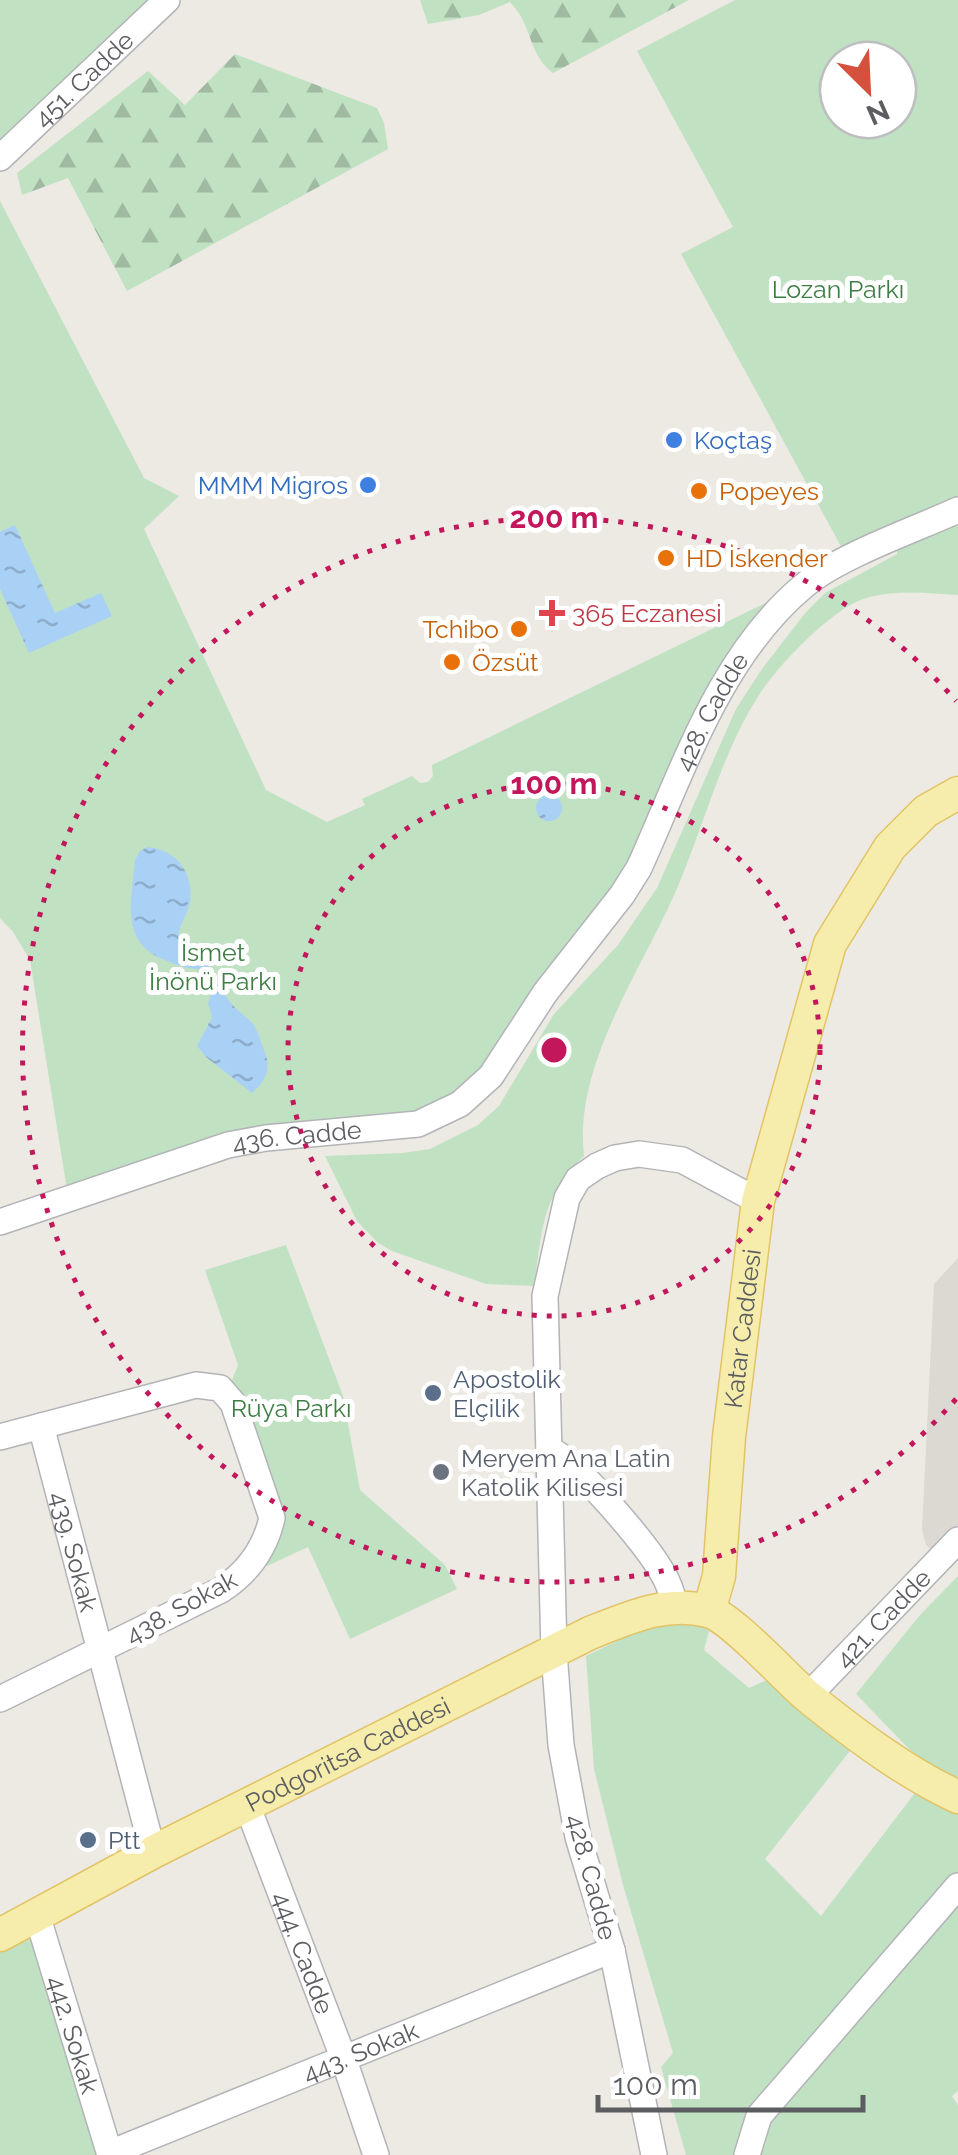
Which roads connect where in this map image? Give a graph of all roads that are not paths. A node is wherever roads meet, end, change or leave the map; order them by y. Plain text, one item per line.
1 (167, 0) edge
2 (0, 158) edge
3 (958, 510) edge
4 (958, 793) edge
5 (545, 993) joint
6 (758, 1201) junction
7 (0, 1222) edge
8 (41, 1426) junction
9 (0, 1438) edge
10 (549, 1449) junction
11 (958, 1540) edge
12 (676, 1609) junction
13 (709, 1611) junction
14 (100, 1650) junction
15 (554, 1652) junction
16 (808, 1696) junction
17 (0, 1699) edge
18 (958, 1797) edge
19 (247, 1805) junction
20 (154, 1852) junction
21 (958, 1886) edge
22 (37, 1916) junction
23 (0, 1936) edge
24 (612, 1950) junction
25 (343, 2057) junction
26 (644, 2099) junction
27 (110, 2154) edge
28 (376, 2155) edge
29 (654, 2155) edge
30 (662, 2155) edge
31 (747, 2155) edge

1 - 2 street, 451. Cadde
3 - 5 street, 428. Cadde
4 - 6 main road, Katar Caddesi
5 - 7 street, 436. Cadde
6 - 10 street, 428. Cadde
6 - 13 main road, Katar Caddesi
8 - 9 street, 438. Sokak
8 - 14 street, 439. Sokak
8 - 14 street, 438. Sokak
10 - 12 street
10 - 15 street, 428. Cadde
11 - 16 street, 421. Cadde
12 - 13 main road, Podgoritsa Caddesi
12 - 15 main road, Podgoritsa Caddesi
13 - 16 main road
14 - 17 street, 438. Sokak
14 - 20 street, 439. Sokak
15 - 19 main road, Podgoritsa Caddesi
15 - 24 street, 428. Cadde
16 - 18 main road
19 - 20 main road, Podgoritsa Caddesi
19 - 25 street, 444. Cadde
20 - 22 main road, Podgoritsa Caddesi
21 - 31 street
22 - 23 main road, Podgoritsa Caddesi
22 - 27 street, 442. Sokak
24 - 25 street, 443. Sokak
24 - 26 street, 428. Cadde
25 - 27 street, 443. Sokak
25 - 28 street, 444. Cadde
26 - 29 street
26 - 30 street

